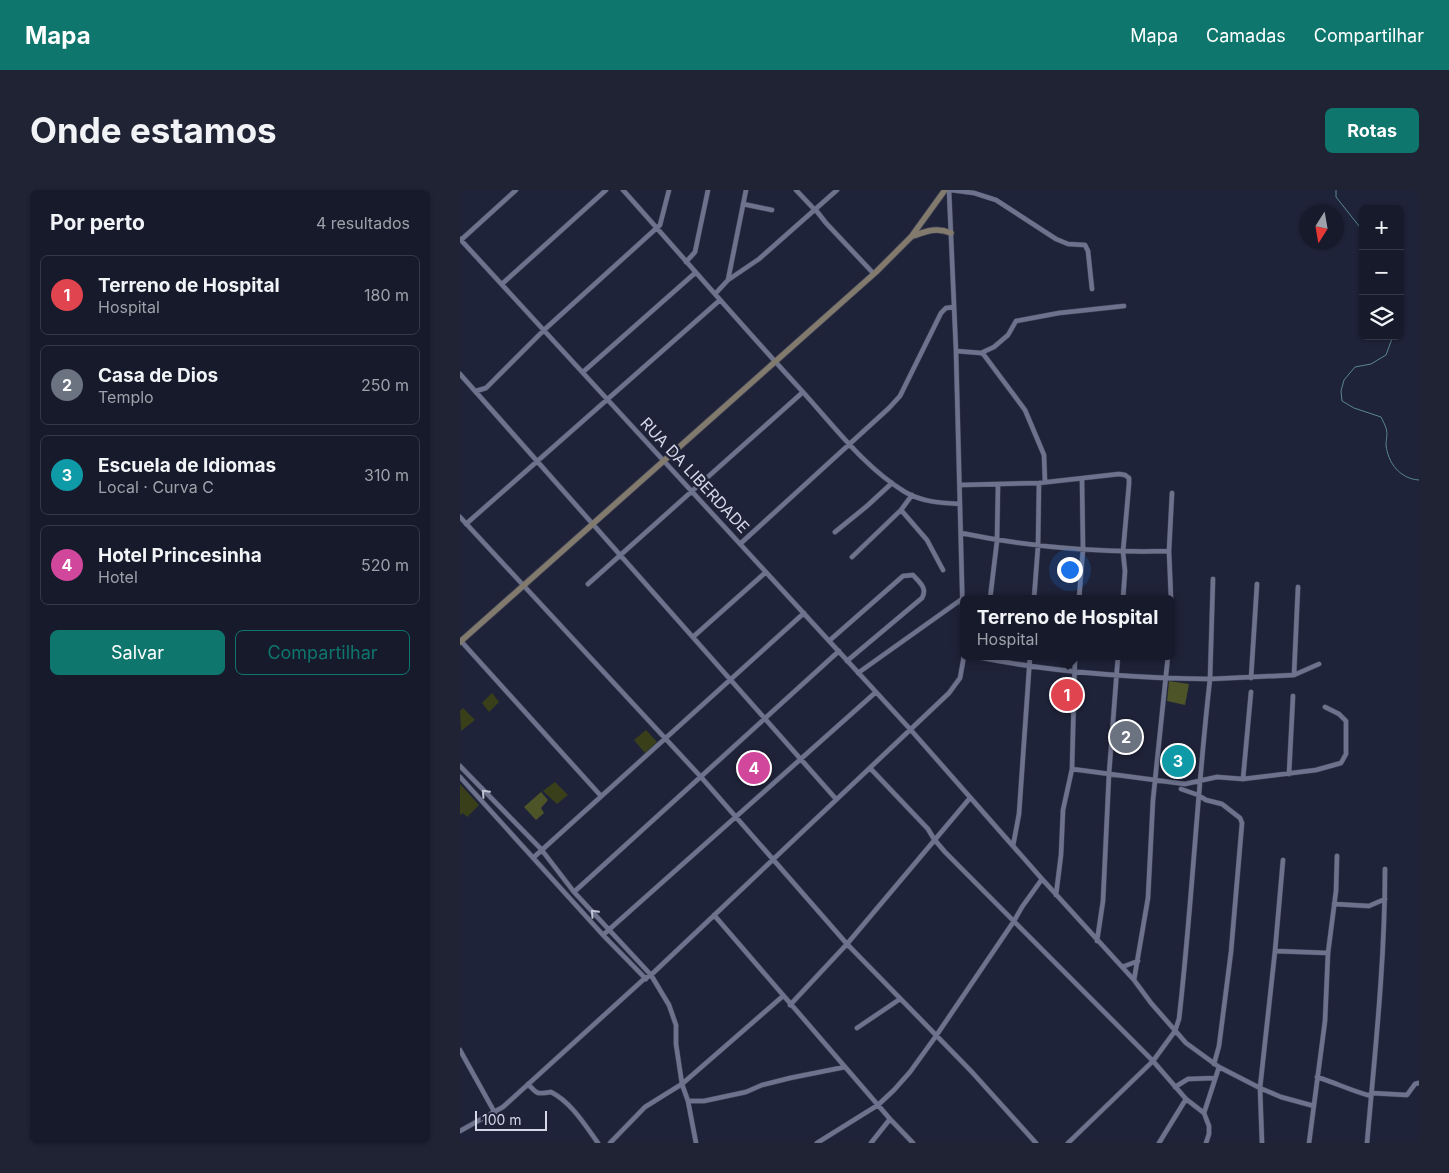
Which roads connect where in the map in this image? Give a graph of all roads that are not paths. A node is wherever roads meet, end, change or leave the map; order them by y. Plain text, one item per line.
1 (516, 190) edge
2 (606, 190) edge
3 (623, 190) edge
4 (669, 190) edge
5 (708, 190) edge
6 (746, 190) edge
7 (796, 190) edge
8 (837, 190) edge
9 (945, 190) edge
10 (950, 190) edge
11 (744, 204) junction
12 (814, 209) junction
13 (772, 210) dead end
14 (657, 228) junction
15 (951, 233) junction
16 (911, 237) junction
17 (460, 239) edge
18 (686, 262) junction
19 (695, 273) junction
20 (874, 274) junction
21 (728, 280) junction
22 (502, 284) junction
23 (1092, 289) dead end
24 (715, 294) junction
25 (720, 300) junction
26 (954, 306) junction
27 (1124, 306) dead end
28 (544, 330) junction
29 (956, 351) junction
30 (981, 353) junction
31 (774, 362) junction
32 (582, 372) junction
33 (460, 374) edge
34 (476, 392) junction
35 (803, 392) junction
36 (607, 399) junction
37 (849, 444) junction
38 (537, 460) junction
39 (665, 461) junction
40 (1082, 479) junction
41 (892, 483) junction
42 (1042, 483) junction
43 (960, 485) junction
44 (998, 485) junction
45 (692, 491) junction
46 (1172, 493) dead end
47 (912, 495) junction
48 (960, 504) junction
49 (901, 510) junction
50 (460, 517) edge
51 (466, 524) junction
52 (593, 524) junction
53 (835, 532) dead end
54 (961, 534) junction
55 (997, 541) junction
56 (740, 544) junction
57 (1038, 546) junction
58 (1083, 549) junction
59 (1168, 551) junction
60 (1123, 552) junction
61 (621, 555) junction
62 (852, 557) dead end
63 (943, 570) dead end
64 (766, 572) junction
65 (1214, 579) dead end
66 (588, 584) dead end
67 (1257, 584) dead end
68 (524, 587) junction
69 (1298, 587) dead end
70 (962, 595) edge
71 (990, 595) edge
72 (1034, 595) edge
73 (1079, 595) edge
74 (1123, 595) edge
75 (1170, 595) edge
76 (960, 601) edge
77 (804, 613) junction
78 (693, 636) junction
79 (460, 641) edge
80 (830, 642) junction
81 (838, 651) junction
82 (964, 660) edge
83 (998, 660) edge
84 (1030, 660) edge
85 (1075, 660) edge
86 (1118, 660) edge
87 (1168, 660) edge
88 (847, 661) junction
89 (1319, 664) dead end
90 (1029, 666) junction
91 (1074, 671) junction
92 (858, 673) junction
93 (1116, 674) junction
94 (1294, 675) junction
95 (1166, 678) junction
96 (1251, 678) junction
97 (1210, 679) junction
98 (730, 681) junction
99 (876, 692) junction
100 (1251, 692) dead end
101 (1293, 696) dead end
102 (1325, 708) dead end
103 (765, 719) junction
104 (910, 730) junction
105 (665, 739) junction
106 (801, 758) junction
107 (460, 766) edge
108 (870, 768) junction
109 (1072, 769) junction
110 (1109, 774) junction
111 (1289, 774) junction
112 (460, 777) edge
113 (701, 777) junction
114 (1243, 779) junction
115 (1155, 780) junction
116 (1199, 780) junction
117 (1181, 788) dead end
118 (1198, 795) junction
119 (601, 796) junction
120 (970, 798) junction
121 (836, 799) junction
122 (736, 817) junction
123 (934, 839) junction
124 (1013, 846) junction
125 (541, 849) junction
126 (1337, 856) dead end
127 (533, 858) junction
128 (774, 858) junction
129 (1282, 860) dead end
130 (1385, 869) dead end
131 (1042, 879) junction
132 (574, 892) junction
133 (1056, 896) junction
134 (1385, 899) junction
135 (1334, 904) junction
136 (714, 915) junction
137 (1014, 921) junction
138 (609, 930) junction
139 (604, 935) junction
140 (1097, 941) junction
141 (847, 944) junction
142 (1275, 951) junction
143 (1328, 953) junction
144 (1138, 961) junction
145 (1122, 967) junction
146 (651, 976) junction
147 (644, 978) junction
148 (1134, 980) junction
149 (783, 996) junction
150 (900, 999) junction
151 (790, 1005) junction
152 (857, 1028) dead end
153 (1175, 1031) junction
154 (936, 1036) junction
155 (460, 1050) edge
156 (1153, 1061) junction
157 (1217, 1066) junction
158 (845, 1068) junction
159 (1317, 1077) junction
160 (1215, 1078) junction
161 (528, 1084) junction
162 (682, 1084) junction
163 (1419, 1084) edge
164 (1175, 1087) junction
165 (1260, 1088) junction
166 (1371, 1094) junction
167 (1186, 1099) junction
168 (688, 1101) junction
169 (878, 1105) junction
170 (1314, 1106) junction
171 (495, 1112) junction
172 (1204, 1114) junction
173 (890, 1119) junction
174 (460, 1132) edge
175 (598, 1143) edge
176 (610, 1143) edge
177 (696, 1143) edge
178 (817, 1143) edge
179 (871, 1143) edge
180 (913, 1143) edge
181 (1036, 1143) edge
182 (1068, 1143) edge
183 (1159, 1143) edge
184 (1206, 1143) edge
185 (1262, 1143) edge
186 (1309, 1143) edge
187 (1366, 1143) edge

1 - 17 street
2 - 22 street
3 - 14 street
4 - 14 street
5 - 18 street
6 - 11 street
7 - 12 street
8 - 12 street
9 - 16 main road
10 - 15 street
10 - 23 street
11 - 13 street
11 - 21 street
12 - 20 street
12 - 21 street
14 - 18 street
14 - 28 street
15 - 16 main road
15 - 26 street
16 - 20 main road
17 - 22 street, RUA DA LIBERDADE
18 - 19 street
19 - 24 street
19 - 32 street
20 - 31 main road
21 - 24 street
22 - 28 street, RUA DA LIBERDADE
24 - 25 street
25 - 31 street
25 - 36 street
26 - 29 street
26 - 37 street
27 - 30 street
28 - 32 street, RUA DA LIBERDADE
28 - 34 street
29 - 30 street
29 - 43 street
30 - 42 street
31 - 35 street
31 - 39 main road
32 - 36 street, RUA DA LIBERDADE
33 - 34 street
34 - 38 street
35 - 37 street
35 - 45 street
36 - 38 street
36 - 39 street, RUA DA LIBERDADE
37 - 41 street
37 - 56 street
38 - 51 street
38 - 52 street
39 - 45 street, RUA DA LIBERDADE
39 - 52 main road
40 - 42 street
40 - 58 street
40 - 60 street
41 - 47 street
41 - 53 street
42 - 44 street
42 - 57 street
43 - 44 street
43 - 48 street
44 - 55 street
45 - 56 street, RUA DA LIBERDADE
45 - 61 street
46 - 59 street
47 - 48 street
47 - 49 street
48 - 54 street
49 - 62 street
49 - 63 street
50 - 51 street
51 - 68 street
52 - 61 street
52 - 68 main road
54 - 55 street
54 - 70 street
55 - 57 street
55 - 71 street
56 - 64 street, RUA DA LIBERDADE
57 - 58 street
57 - 72 street
58 - 60 street
58 - 73 street
59 - 60 street
59 - 75 street
60 - 74 street
61 - 66 street
61 - 78 street
64 - 77 street, RUA DA LIBERDADE
64 - 78 street
65 - 97 street
67 - 96 street
68 - 79 main road
68 - 105 street
69 - 94 street
76 - 92 street
77 - 80 street, RUA DA LIBERDADE
77 - 98 street
78 - 98 street
79 - 119 street
80 - 81 street, RUA DA LIBERDADE
80 - 88 street
81 - 88 street, RUA DA LIBERDADE
81 - 103 street
82 - 104 street
83 - 90 street
84 - 90 street
85 - 91 street
86 - 93 street
87 - 95 street
88 - 92 street, RUA DA LIBERDADE
89 - 94 street
90 - 91 street
90 - 124 street
91 - 93 street
91 - 109 street
92 - 99 street, RUA DA LIBERDADE
93 - 95 street
93 - 110 street
94 - 96 street
95 - 97 street
95 - 115 street
96 - 97 street
97 - 116 street
98 - 103 street
98 - 105 street
99 - 104 street, RUA DA LIBERDADE
99 - 106 street
100 - 114 street
101 - 111 street
102 - 111 street
103 - 106 street
103 - 113 street
104 - 108 street
104 - 120 street, RUA DA LIBERDADE
105 - 113 street
105 - 119 street
106 - 121 street
106 - 122 street
125 -> 107 street
108 - 121 street
108 - 123 street
109 - 110 street
109 - 133 street
110 - 115 street
110 - 140 street
111 - 114 street
112 - 127 street
113 - 122 street
113 - 132 street
114 - 116 street
115 - 116 street
115 - 144 street
116 - 118 street
117 - 118 street
118 - 153 street
118 - 157 street
119 - 125 street
120 - 123 street
120 - 124 street, RUA DA LIBERDADE
121 - 128 street
122 - 128 street
122 - 138 street
123 - 137 street
123 - 141 street
124 - 131 street, RUA DA LIBERDADE
125 - 127 street
125 - 132 street
126 - 135 street
127 - 139 street
128 - 136 street
128 - 141 street
129 - 142 street
130 - 134 street
131 - 133 street, RUA DA LIBERDADE
131 - 137 street
138 -> 132 street
133 - 140 street, RUA DA LIBERDADE
134 - 135 street
134 - 166 street
135 - 143 street
136 - 146 street
136 - 149 street
137 - 154 street
137 - 156 street
138 - 139 street
138 - 146 street
139 - 147 street
140 - 145 street, RUA DA LIBERDADE
141 - 150 street
141 - 151 street
142 - 143 street
142 - 165 street
143 - 159 street
144 - 145 street
144 - 148 street
145 - 148 street, RUA DA LIBERDADE
146 - 147 street
146 - 162 street
147 - 161 street
148 - 153 street, RUA DA LIBERDADE
149 - 151 street
149 - 162 street
150 - 152 street
150 - 154 street
151 - 158 street
153 - 156 street
153 - 157 street, RUA DA LIBERDADE
154 - 169 street
154 - 181 street
155 - 171 street
156 - 164 street
156 - 182 street
157 - 160 street
157 - 165 street, RUA DA LIBERDADE
158 - 168 street
158 - 169 street
159 - 166 street
159 - 170 street
160 - 164 street
160 - 172 street
161 - 171 street
161 - 175 street
162 - 168 street
162 - 176 street
163 - 166 street
164 - 167 street
165 - 170 street, RUA DA LIBERDADE
165 - 185 street
166 - 187 street
167 - 172 street
167 - 183 street
168 - 177 street
169 - 173 street
169 - 178 street
170 - 186 street
171 - 174 street
172 - 184 street
173 - 179 street
173 - 180 street

